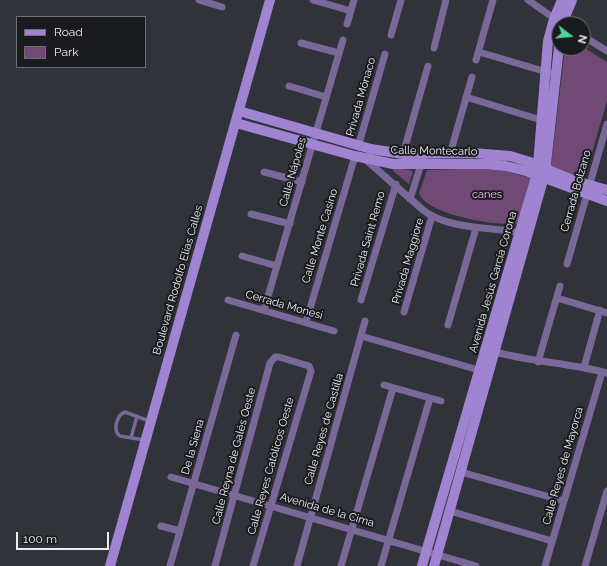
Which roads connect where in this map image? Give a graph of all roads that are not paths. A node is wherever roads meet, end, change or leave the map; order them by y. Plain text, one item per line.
1 (201, 0) edge
2 (270, 0) edge
3 (313, 0) edge
4 (354, 0) edge
5 (401, 0) edge
6 (446, 0) edge
7 (493, 0) edge
8 (528, 0) edge
9 (562, 0) edge
10 (572, 0) edge
11 (222, 7) dead end
12 (351, 11) junction
13 (551, 16) edge
14 (561, 16) edge
15 (563, 16) edge
16 (347, 24) dead end
17 (391, 36) dead end
18 (551, 36) edge
19 (343, 40) dead end
20 (591, 41) edge
21 (301, 43) dead end
22 (434, 48) dead end
23 (607, 51) edge
24 (479, 52) junction
25 (339, 53) junction
26 (386, 54) dead end
27 (556, 56) edge
28 (476, 60) dead end
29 (428, 66) dead end
30 (550, 73) junction
31 (472, 77) dead end
32 (289, 86) dead end
33 (326, 97) junction
34 (466, 97) junction
35 (239, 111) junction
36 (541, 120) junction
37 (236, 123) junction
38 (607, 124) edge
39 (316, 134) junction
40 (312, 145) junction
41 (360, 154) junction
42 (403, 154) junction
43 (450, 154) junction
44 (423, 160) junction
45 (264, 172) dead end
46 (541, 172) junction
47 (302, 182) junction
48 (396, 184) junction
49 (588, 190) junction
50 (607, 190) edge
51 (410, 199) junction
52 (607, 200) edge
53 (251, 214) dead end
54 (432, 216) junction
55 (290, 224) junction
56 (476, 228) junction
57 (525, 234) junction
58 (242, 256) dead end
59 (566, 264) dead end
60 (277, 266) junction
61 (560, 286) dead end
62 (557, 298) junction
63 (228, 300) dead end
64 (361, 300) dead end
65 (264, 310) junction
66 (604, 311) edge
67 (404, 312) dead end
68 (365, 321) dead end
69 (306, 322) junction
70 (448, 325) dead end
71 (334, 331) dead end
72 (236, 335) dead end
73 (361, 336) junction
74 (495, 352) junction
75 (279, 357) joint
76 (538, 362) junction
77 (584, 367) junction
78 (484, 372) junction
79 (604, 372) edge
80 (384, 385) dead end
81 (393, 388) junction
82 (430, 398) junction
83 (441, 401) dead end
84 (137, 416) junction
85 (150, 421) junction
86 (131, 438) junction
87 (145, 440) junction
88 (461, 472) junction
89 (171, 477) dead end
90 (194, 484) junction
91 (607, 491) edge
92 (236, 495) junction
93 (564, 501) junction
94 (271, 505) junction
95 (450, 511) junction
96 (311, 518) junction
97 (161, 526) dead end
98 (352, 530) junction
99 (180, 531) junction
100 (388, 539) junction
101 (552, 541) junction
102 (426, 551) junction
103 (438, 555) junction
104 (110, 566) edge
105 (170, 566) edge
106 (215, 566) edge
107 (253, 566) edge
108 (297, 566) edge
109 (341, 566) edge
110 (381, 566) edge
111 (422, 566) edge
112 (434, 566) edge
113 (476, 566) edge
114 (545, 566) edge
115 (585, 566) edge

1 - 11 street
2 - 35 street, Boulevard Rodolfo Elías Calles
3 - 12 street
4 - 12 street
5 - 17 street
6 - 22 street
7 - 24 street
8 - 13 street
9 - 14 street, Avenida Jesús García Corona
10 - 15 street, Avenida Jesús García Corona
12 - 16 street
18 - 30 street, Avenida Jesús García Corona
19 - 25 street, Calle Nápoles
20 - 23 street
21 - 25 street
24 - 28 street
24 - 30 street
25 - 33 street, Calle Nápoles
26 - 41 street, Privada Mónaco
27 - 30 street, Avenida Jesús García Corona
29 - 42 street
30 - 36 street, Avenida Jesús García Corona
30 - 46 street, Avenida Jesús García Corona
31 - 34 street
32 - 33 street
33 - 39 street, Calle Nápoles
34 - 36 street
34 - 43 street
35 - 37 street, Boulevard Rodolfo Elías Calles
35 - 39 street, Calle Montecarlo
36 - 46 street, Avenida Jesús García Corona
37 - 40 street, Calle Montecarlo
37 - 85 street, Boulevard Rodolfo Elías Calles
38 - 49 street, Cerrada Bolzano
39 - 40 street, Calle Nápoles
39 - 41 street, Calle Montecarlo
40 - 41 street, Calle Montecarlo
40 - 47 street, Calle Nápoles
41 - 42 street, Calle Montecarlo
41 - 44 street, Calle Montecarlo
41 - 48 street
41 - 69 street, Calle Monte Casino
42 - 44 street, Calle Montecarlo
43 - 44 street, Calle Montecarlo
43 - 46 street, Calle Montecarlo
44 - 46 street, Calle Montecarlo
44 - 51 street
45 - 47 street
46 - 49 street, Calle Montecarlo
46 - 57 street, Avenida Jesús García Corona
47 - 55 street, Calle Nápoles
48 - 51 street
48 - 64 street, Privada Saint Remo
49 - 50 street, Calle Montecarlo
49 - 52 street, Calle Montecarlo
49 - 59 street, Cerrada Bolzano
51 - 54 street
53 - 55 street
54 - 56 street
54 - 67 street, Privada Maggiore
55 - 60 street, Calle Nápoles
56 - 57 street
56 - 70 street
57 - 74 street, Avenida Jesús García Corona
57 - 78 street, Avenida Jesús García Corona
58 - 60 street
60 - 65 street, Calle Nápoles
61 - 62 street
62 - 66 street
62 - 76 street
63 - 65 street, Cerrada Monesi
65 - 69 street, Cerrada Monesi
66 - 77 street
68 - 73 street, Calle Reyes de Castilla
69 - 71 street, Cerrada Monesi
72 - 90 street, De la Siena
73 - 78 street
73 - 96 street, Calle Reyes de Castilla
74 - 76 street
74 - 78 street, Avenida Jesús García Corona
75 - 92 street, Calle Reyna de Galés Oeste
75 - 94 street, Calle Reyes Católicos Oeste
76 - 77 street
77 - 79 street
78 - 88 street, Avenida Jesús García Corona
78 - 102 street, Avenida Jesús García Corona
79 - 93 street, Calle Reyes de Mayorca
80 - 81 street
81 - 82 street
81 - 98 street
82 - 83 street
82 - 100 street
84 - 85 lane
84 - 86 lane
84 - 86 lane
85 - 87 street, Boulevard Rodolfo Elías Calles
86 - 87 lane
87 - 104 street, Boulevard Rodolfo Elías Calles
88 - 93 street
88 - 95 street, Avenida Jesús García Corona
89 - 90 street, Avenida de la Cima
90 - 92 street, Avenida de la Cima
90 - 99 street, De la Siena
91 - 115 street
92 - 94 street, Avenida de la Cima
92 - 106 street, Calle Reyna de Galés Oeste
93 - 101 street, Calle Reyes de Mayorca
94 - 96 street, Avenida de la Cima
94 - 107 street, Calle Reyes Católicos Oeste
95 - 101 street
95 - 103 street, Avenida Jesús García Corona
96 - 98 street, Avenida de la Cima
96 - 108 street, Calle Reyes de Castilla
97 - 99 street
98 - 100 street, Avenida de la Cima
98 - 109 street
99 - 105 street, De la Siena
100 - 102 street, Avenida de la Cima
100 - 110 street
101 - 114 street, Calle Reyes de Mayorca
102 - 103 street, Avenida de la Cima
102 - 111 street, Avenida Jesús García Corona
103 - 112 street, Avenida Jesús García Corona
103 - 113 street, Avenida de la Cima

